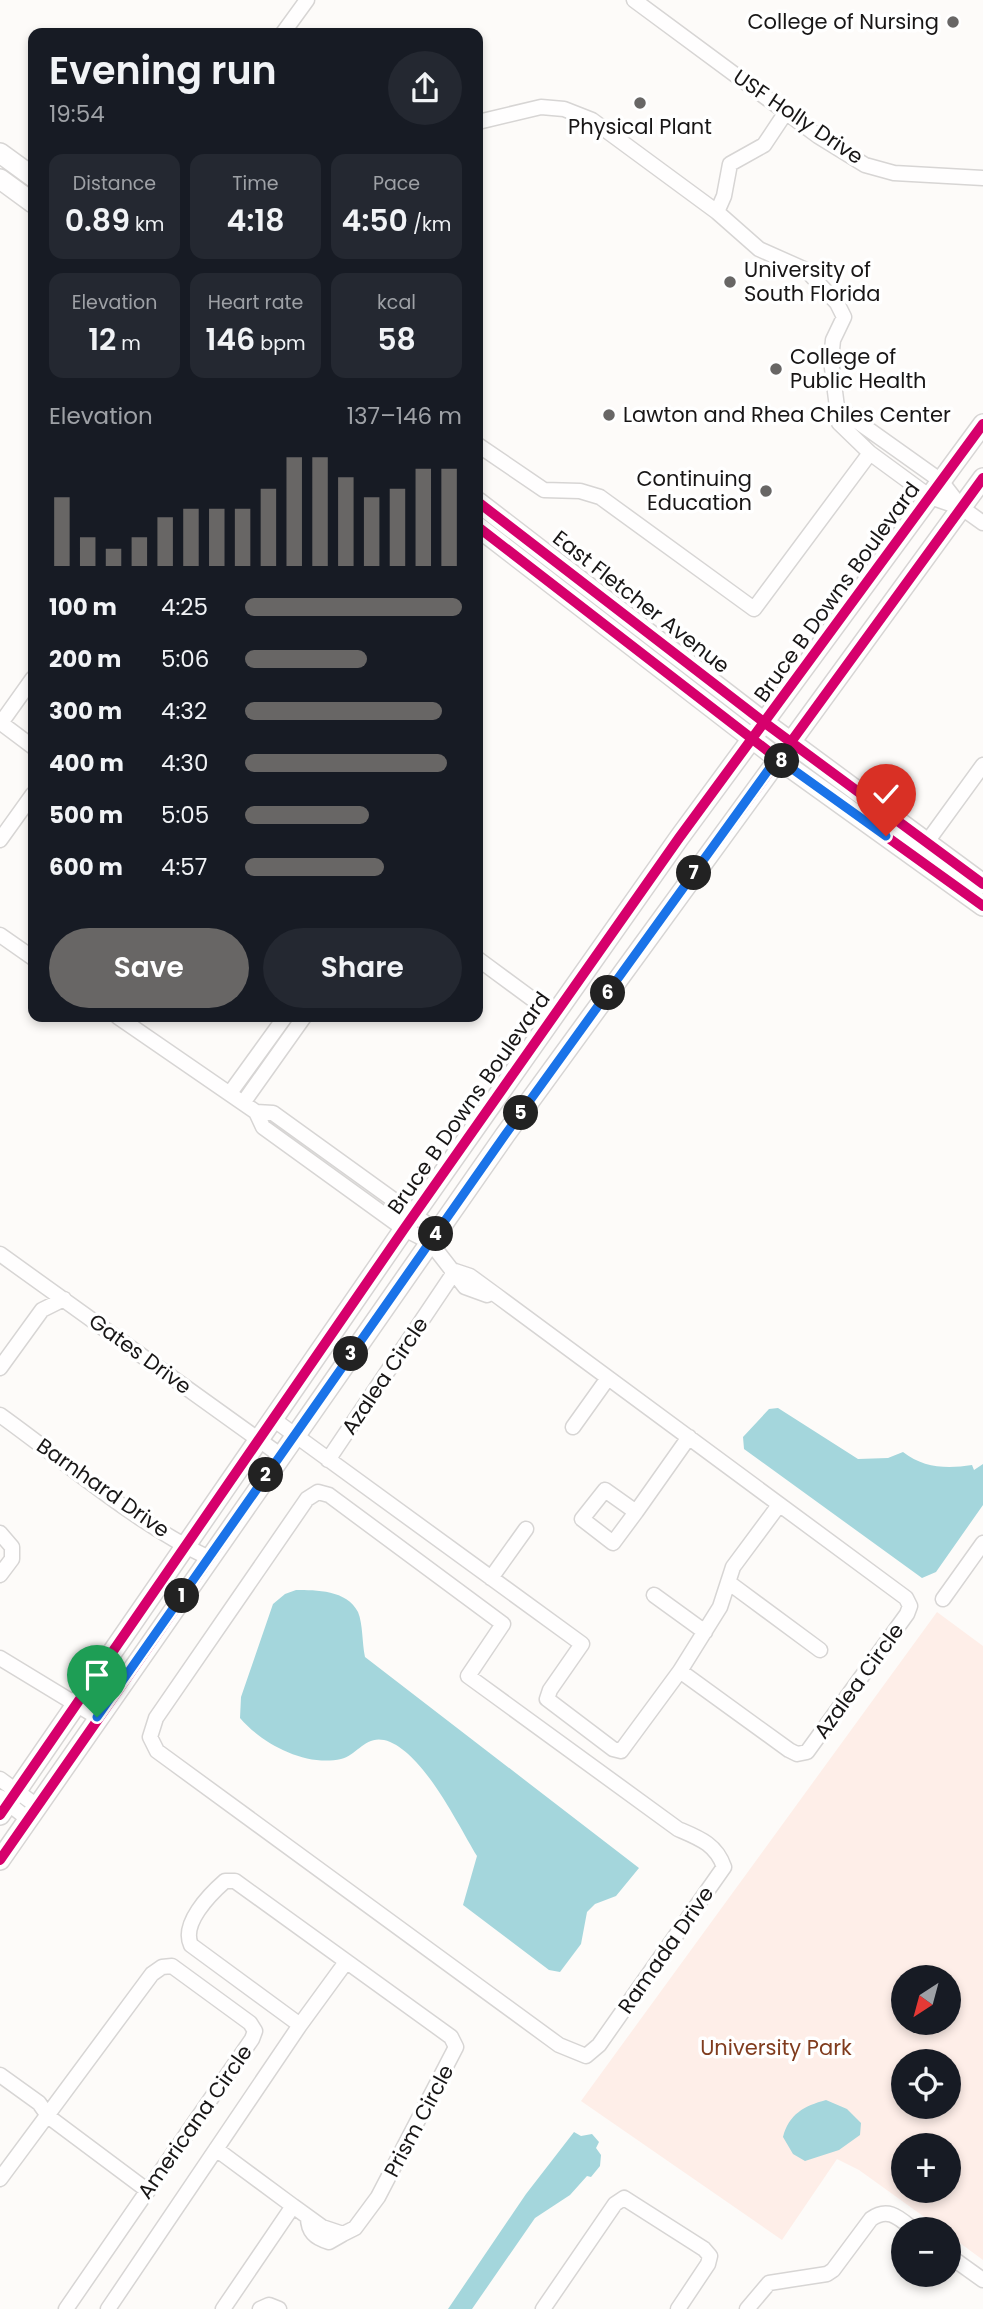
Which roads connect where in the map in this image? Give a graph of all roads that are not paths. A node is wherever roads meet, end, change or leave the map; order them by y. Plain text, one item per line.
1 (307, 0) edge
2 (634, 0) edge
3 (287, 28) edge
4 (786, 112) junction
5 (483, 121) edge
6 (0, 153) edge
7 (28, 173) edge
8 (983, 178) edge
9 (0, 179) edge
10 (28, 199) edge
11 (717, 212) junction
12 (837, 407) junction
13 (983, 424) edge
14 (483, 448) edge
15 (870, 453) junction
16 (983, 478) edge
17 (936, 489) junction
18 (483, 506) edge
19 (962, 508) junction
20 (983, 523) edge
21 (483, 531) edge
22 (28, 685) edge
23 (765, 723) junction
24 (753, 740) junction
25 (790, 741) junction
26 (28, 743) edge
27 (777, 758) junction
28 (983, 765) edge
29 (28, 801) edge
30 (0, 840) edge
31 (927, 842) junction
32 (979, 897) edge
33 (0, 935) edge
34 (28, 955) edge
35 (483, 963) edge
36 (554, 1015) junction
37 (125, 1022) edge
38 (281, 1022) edge
39 (300, 1022) edge
40 (537, 1040) junction
41 (230, 1093) junction
42 (243, 1103) junction
43 (488, 1109) junction
44 (505, 1135) junction
45 (483, 1166) junction
46 (409, 1222) junction
47 (434, 1237) junction
48 (0, 1254) edge
49 (455, 1271) junction
50 (466, 1287) junction
51 (442, 1293) junction
52 (64, 1299) junction
53 (501, 1301) junction
54 (0, 1368) edge
55 (608, 1378) junction
56 (0, 1415) edge
57 (273, 1419) junction
58 (573, 1427) dead end
59 (294, 1435) junction
60 (689, 1437) junction
61 (258, 1440) junction
62 (280, 1455) junction
63 (328, 1460) junction
64 (779, 1505) junction
65 (636, 1512) dead end
66 (526, 1529) dead end
67 (0, 1533) edge
68 (983, 1543) edge
69 (186, 1547) junction
70 (209, 1558) junction
71 (0, 1575) edge
72 (491, 1578) junction
73 (728, 1582) junction
74 (239, 1595) joint
75 (654, 1595) dead end
76 (943, 1598) dead end
77 (705, 1632) junction
78 (820, 1650) dead end
79 (0, 1658) edge
80 (680, 1671) junction
81 (76, 1703) junction
82 (97, 1717) junction
83 (5, 1797) edge
84 (32, 1812) junction
85 (0, 1860) edge
86 (346, 1962) junction
87 (300, 2025) junction
88 (0, 2075) edge
89 (49, 2117) junction
90 (216, 2149) junction
91 (0, 2179) edge
92 (148, 2191) junction
93 (293, 2206) junction
94 (897, 2217) edge
95 (961, 2264) edge
96 (983, 2280) edge
97 (66, 2309) edge
98 (108, 2309) edge
99 (223, 2309) edge
100 (260, 2309) edge
101 (279, 2309) edge
102 (543, 2309) edge
103 (678, 2309) edge
104 (747, 2309) edge

1 - 3 street
2 - 4 street, USF Holly Drive
4 - 8 street, USF Holly Drive
4 - 11 street
5 - 11 street
6 - 7 main road
9 - 10 main road
11 - 12 street
12 - 15 street
12 - 17 street
13 - 17 main road, Bruce B Downs Boulevard
14 - 15 street
15 - 17 street
16 - 19 main road
17 - 19 street
17 - 23 main road, Bruce B Downs Boulevard
18 - 23 main road, East Fletcher Avenue
19 - 20 street
19 - 25 main road
21 - 24 main road, East Fletcher Avenue
22 - 26 street
23 - 24 main road, Bruce B Downs Boulevard
23 - 25 main road, East Fletcher Avenue
24 - 27 main road, East Fletcher Avenue
24 - 36 main road, Bruce B Downs Boulevard
25 - 27 main road
25 - 31 main road, East Fletcher Avenue
27 - 32 main road, East Fletcher Avenue
27 - 44 main road
28 - 31 street
29 - 30 street
31 - 32 main road, East Fletcher Avenue
33 - 34 street
35 - 36 street
36 - 40 main road, Bruce B Downs Boulevard
37 - 41 street, Azalea Circle
38 - 41 street
39 - 42 street
40 - 43 main road, Bruce B Downs Boulevard
40 - 44 main road
41 - 42 street, Azalea Circle
42 - 46 street, Azalea Circle
43 - 45 main road
43 - 46 main road, Bruce B Downs Boulevard
44 - 45 main road
45 - 47 main road
46 - 47 street, Azalea Circle
46 - 57 main road, Bruce B Downs Boulevard
47 - 49 street, Azalea Circle
47 - 59 main road
48 - 52 street, Gates Drive
49 - 50 street, Azalea Circle
49 - 51 street, Azalea Circle
49 - 53 street, Azalea Circle
50 - 51 street
50 - 53 street, Azalea Circle
51 - 63 street, Azalea Circle
52 - 54 street
52 - 61 street, Gates Drive
53 - 55 street, Azalea Circle
55 - 58 street
55 - 60 street, Azalea Circle
56 - 69 street, Barnhard Drive
57 - 59 street
57 - 61 main road, Bruce B Downs Boulevard
59 - 62 main road
59 - 63 street
60 - 64 street, Azalea Circle
60 - 65 street
61 - 62 street, Gates Drive
61 - 69 main road, Bruce B Downs Boulevard
62 - 70 main road
63 - 72 street
64 - 73 street
64 - 80 street, Azalea Circle
66 - 72 street
67 - 71 street
68 - 76 street
69 - 70 street, Barnhard Drive
69 - 81 main road, Bruce B Downs Boulevard
70 - 82 main road
72 - 80 street
73 - 77 street
73 - 78 street
74 - 74 street, Ramada Drive
75 - 77 street
77 - 80 street
79 - 81 street
81 - 82 street
81 - 83 main road, Bruce B Downs Boulevard
82 - 84 main road
83 - 84 street
84 - 85 main road
86 - 87 street
86 - 87 street, Prism Circle
86 - 93 street, Prism Circle
87 - 90 street
88 - 89 street
89 - 91 street, Americana Circle
89 - 92 street
89 - 92 street, Americana Circle
90 - 93 street, Prism Circle
90 - 98 street
92 - 97 street, Americana Circle
93 - 99 street
94 - 104 street
95 - 96 street
100 - 101 street
102 - 103 street

